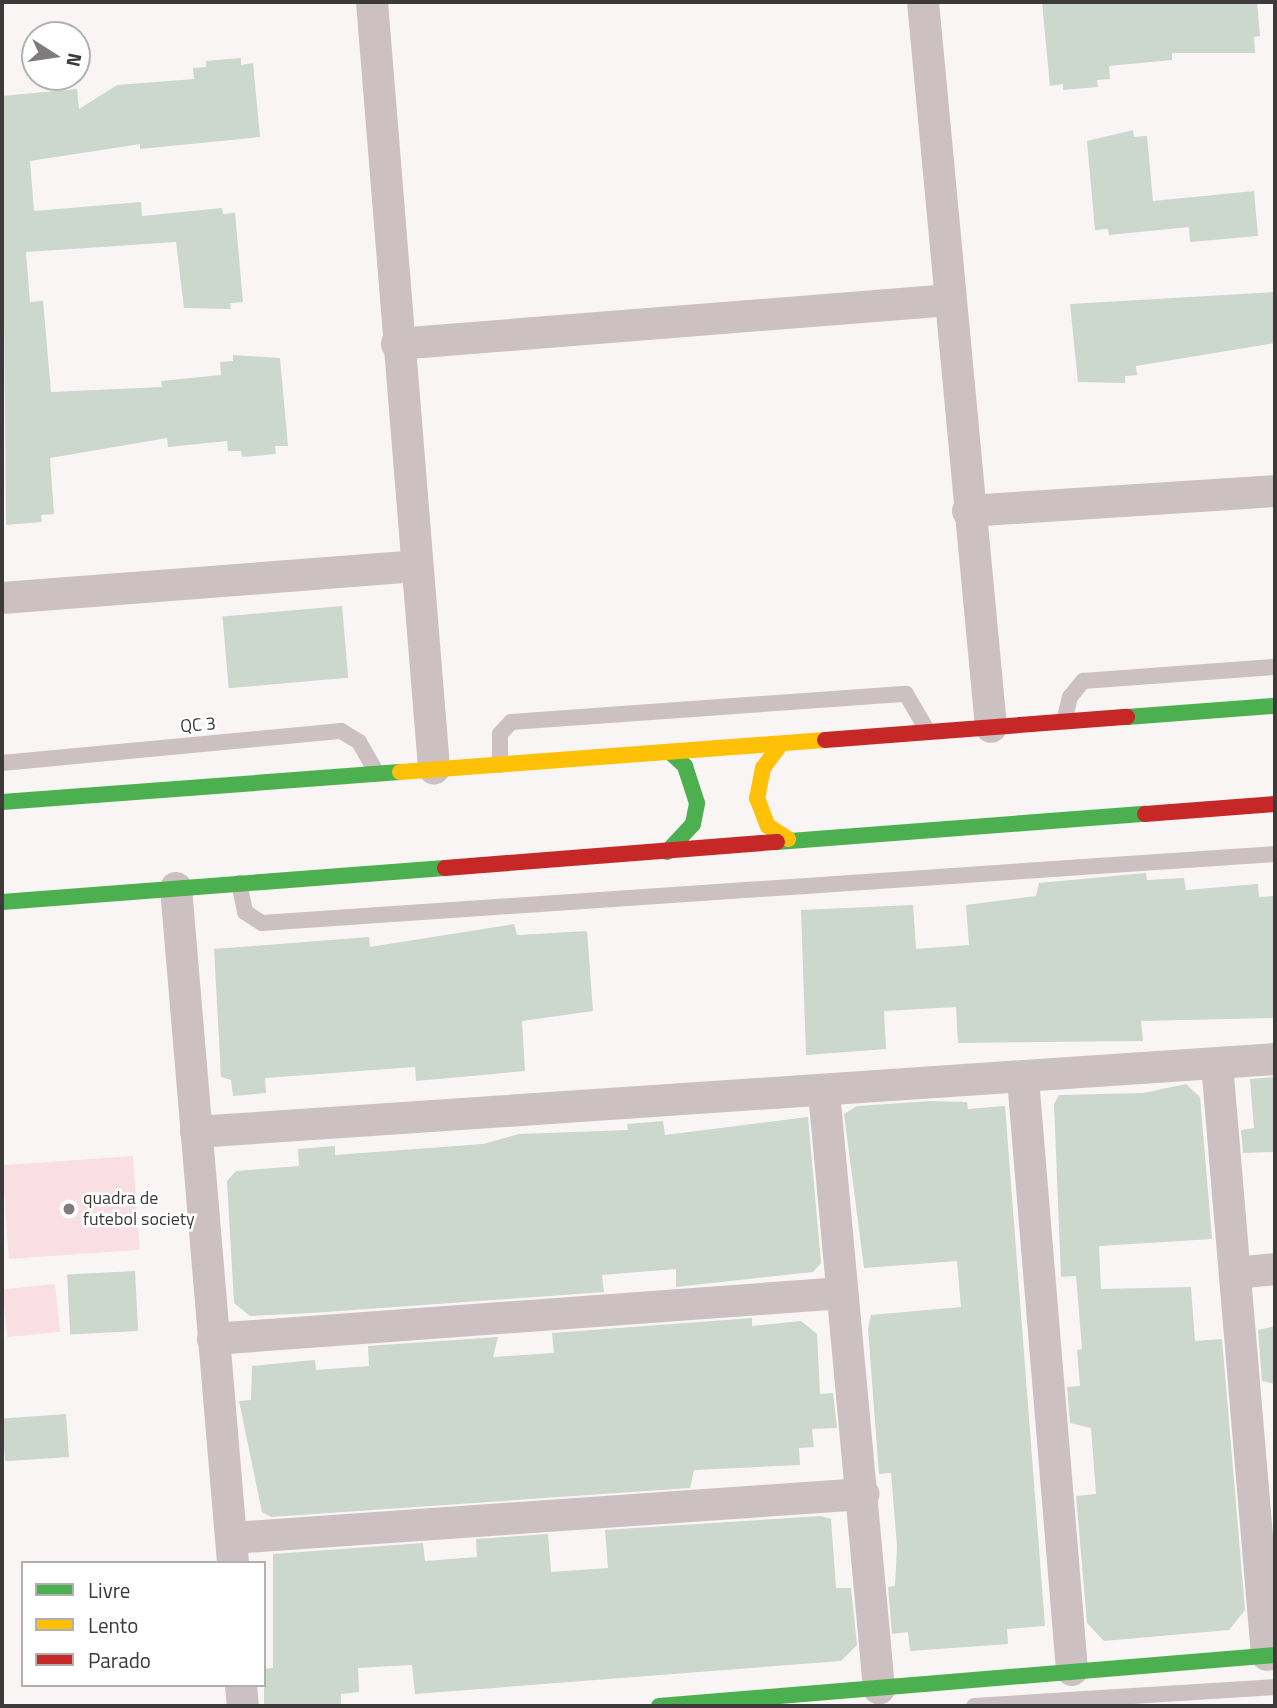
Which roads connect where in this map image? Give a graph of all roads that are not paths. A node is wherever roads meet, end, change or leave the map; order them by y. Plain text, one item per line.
1 (372, 2) edge
2 (923, 2) edge
3 (950, 300) junction
4 (397, 344) junction
5 (1275, 491) edge
6 (968, 511) junction
7 (416, 566) junction
8 (2, 598) edge
9 (1275, 667) edge
10 (1275, 706) edge
11 (1064, 722) junction
12 (991, 727) junction
13 (928, 732) junction
14 (781, 744) junction
15 (670, 752) junction
16 (2, 763) edge
17 (500, 765) junction
18 (434, 768) junction
19 (377, 773) junction
20 (2, 802) edge
21 (1275, 804) edge
22 (788, 839) junction
23 (667, 852) junction
24 (1275, 854) edge
25 (239, 883) junction
26 (176, 888) junction
27 (2, 902) edge
28 (1275, 1059) edge
29 (1217, 1064) junction
30 (1023, 1079) junction
31 (824, 1092) junction
32 (196, 1132) junction
33 (1275, 1269) edge
34 (1235, 1273) junction
35 (842, 1293) junction
36 (213, 1339) junction
37 (1265, 1461) edge
38 (863, 1494) junction
39 (233, 1550) edge
40 (1271, 1655) edge
41 (1072, 1670) junction
42 (242, 1687) edge
43 (1275, 1687) edge
44 (879, 1688) junction
45 (243, 1706) edge
46 (659, 1706) edge
47 (974, 1706) edge

1 - 4 street
2 - 3 street
3 - 4 street
3 - 6 street
4 - 7 street
5 - 6 street
6 - 12 street
7 - 8 street
7 - 18 street
9 - 11 lane
10 - 11 main road
11 - 12 main road
12 - 13 main road
13 - 14 main road
13 - 17 lane
14 - 15 main road
14 - 22 main road
15 - 17 main road
15 - 23 main road
16 - 19 lane, QC 3
17 - 18 main road
18 - 19 main road
19 - 20 main road
21 - 22 main road
22 - 23 main road
23 - 25 main road
24 - 25 lane
25 - 26 main road
26 - 27 main road
26 - 32 street
28 - 29 street
29 - 30 street
29 - 34 street
30 - 31 street
30 - 41 street
31 - 32 street
31 - 35 street
32 - 36 street
33 - 34 street
34 - 37 street
35 - 36 street
35 - 38 street
36 - 39 street
37 - 40 street
38 - 39 street
38 - 44 street
40 - 41 main road
41 - 44 main road
42 - 45 street
43 - 47 lane
44 - 46 main road

